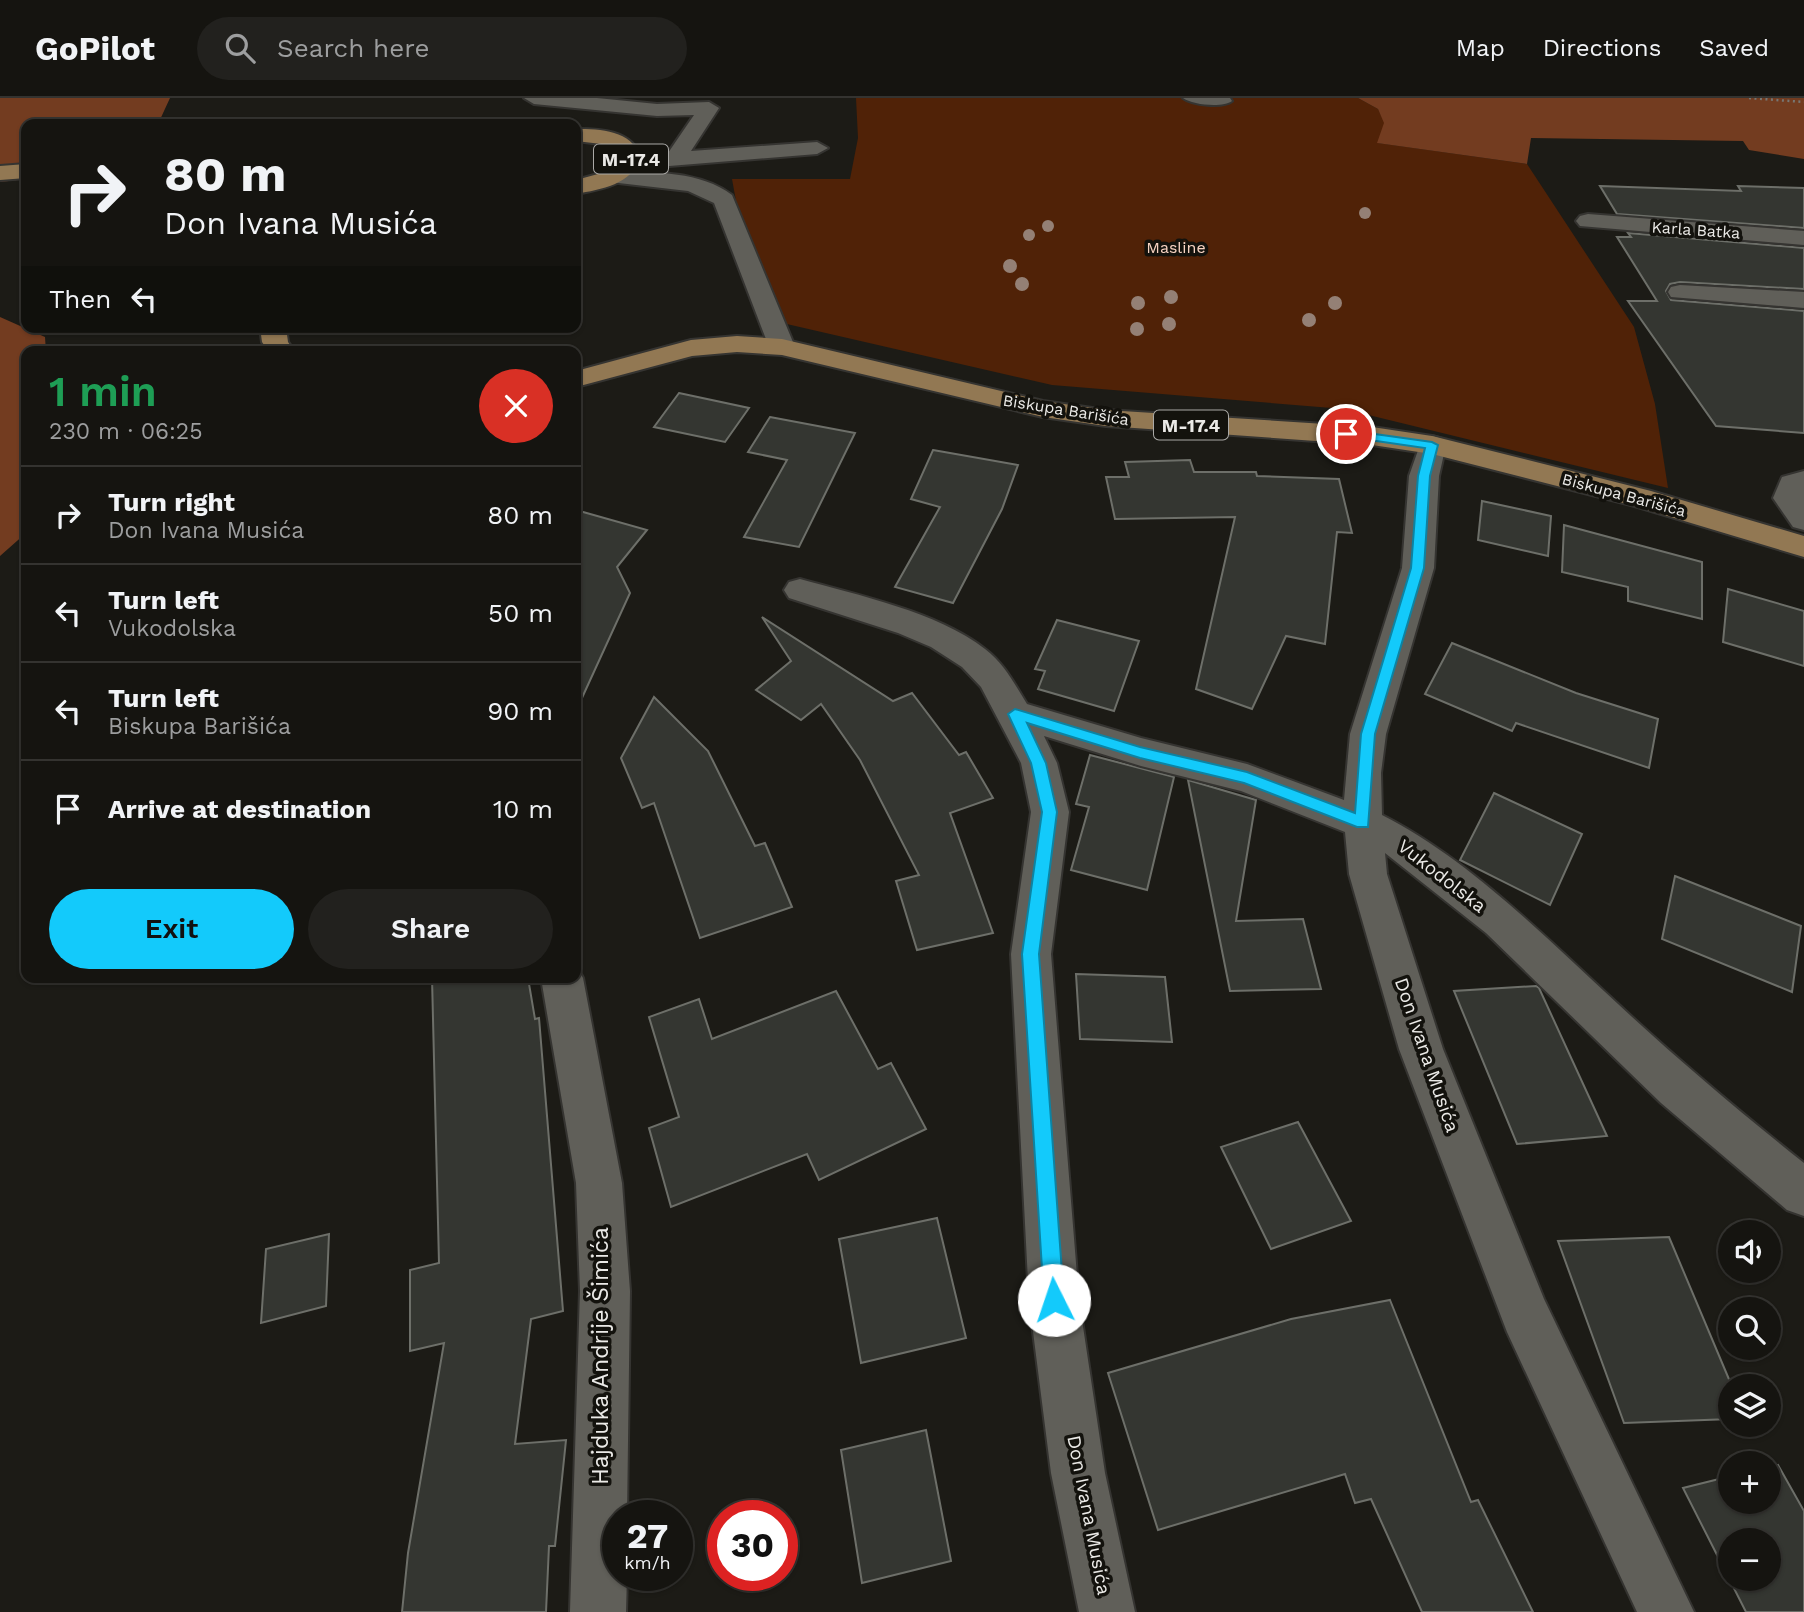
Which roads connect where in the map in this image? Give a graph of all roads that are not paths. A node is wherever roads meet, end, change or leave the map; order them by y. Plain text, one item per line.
1 (534, 98) edge
2 (1189, 98) edge
3 (1226, 102) dead end
4 (710, 103) edge
5 (581, 135) edge
6 (817, 148) dead end
7 (676, 157) junction
8 (624, 170) junction
9 (21, 171) edge
10 (0, 173) edge
11 (581, 185) edge
12 (1588, 221) dead end
13 (1804, 237) edge
14 (1680, 292) dead end
15 (1804, 300) edge
16 (782, 347) junction
17 (581, 378) edge
18 (1432, 445) junction
19 (1804, 480) edge
20 (1804, 520) edge
21 (1804, 547) edge
22 (800, 590) dead end
23 (1015, 714) junction
24 (1363, 823) junction
25 (563, 983) edge
26 (1804, 1193) edge
27 (598, 1612) edge
28 (1107, 1612) edge
29 (1666, 1612) edge

1 - 4 street
2 - 3 lane
4 - 7 street
5 - 8 main road, M-17.4
6 - 7 street
7 - 8 street
8 - 11 main road, M-17.4
8 - 16 street
9 - 10 main road
12 - 13 street, Karla Batka
14 - 15 street
16 - 17 main road, Biskupa Barišića / M-17.4
16 - 18 main road, Biskupa Barišića / M-17.4
18 - 21 main road, Biskupa Barišića / M-17.4
18 - 24 street
19 - 20 street
22 - 23 street, Don Ivana Musića
23 - 24 street
23 - 28 street, Don Ivana Musića
24 - 26 street, Vukodolska
24 - 29 street, Don Ivana Musića
25 - 27 street, Hajduka Andrije Šimića

